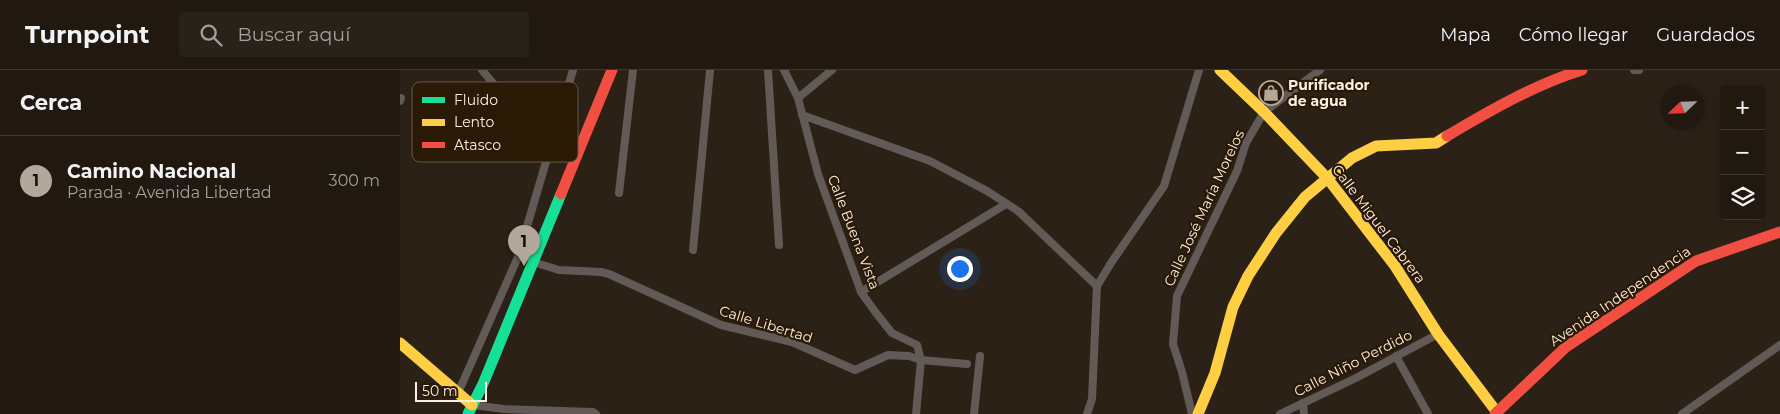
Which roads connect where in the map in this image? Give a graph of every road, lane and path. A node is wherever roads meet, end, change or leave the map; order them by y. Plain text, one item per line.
1 (482, 70) edge
2 (573, 70) edge
3 (612, 70) edge
4 (633, 70) edge
5 (710, 70) edge
6 (768, 70) edge
7 (784, 70) edge
8 (832, 70) edge
9 (1199, 70) edge
10 (1220, 70) edge
11 (1320, 70) edge
12 (1582, 70) edge
13 (1634, 70) edge
14 (1639, 70) edge
15 (492, 82) edge
16 (569, 82) edge
17 (798, 98) junction
18 (1264, 112) junction
19 (802, 115) junction
20 (578, 153) edge
21 (545, 162) edge
22 (574, 162) edge
23 (1328, 179) junction
24 (619, 193) dead end
25 (1006, 204) junction
26 (1780, 232) edge
27 (779, 245) dead end
28 (694, 250) dead end
29 (533, 262) junction
30 (1098, 286) junction
31 (861, 292) junction
32 (1438, 334) junction
33 (400, 343) edge
34 (1780, 345) edge
35 (980, 356) dead end
36 (1396, 356) junction
37 (922, 360) junction
38 (967, 364) dead end
39 (458, 394) junction
40 (1303, 403) junction
41 (470, 410) edge
42 (1496, 412) edge
43 (596, 414) edge
44 (916, 414) edge
45 (974, 414) edge
46 (1087, 414) edge
47 (1192, 414) edge
48 (1198, 414) edge
49 (1280, 414) edge
50 (1304, 414) edge
51 (1428, 414) edge
52 (1682, 414) edge

1 - 15 street
2 - 16 street
3 - 20 street
4 - 24 street
5 - 28 street
6 - 27 street
7 - 17 street, Calle Buena Vista
8 - 17 street
9 - 30 street
10 - 18 street, Calle Miguel Cabrera
11 - 18 street, Calle José María Morelos
12 - 23 street
13 - 14 street
17 - 19 street, Calle Buena Vista
18 - 23 street, Calle Miguel Cabrera
18 - 47 street, Calle José María Morelos
19 - 25 street
19 - 31 street, Calle Buena Vista
21 - 39 street
22 - 29 street
23 - 32 street, Calle Miguel Cabrera
23 - 48 street
25 - 30 street
25 - 31 street
26 - 42 street, Avenida Independencia
29 - 37 street, Calle Libertad
29 - 41 street
30 - 46 street
31 - 37 street, Calle Buena Vista
32 - 36 street, Calle Niño Perdido
32 - 42 street, Calle Miguel Cabrera
33 - 39 street
34 - 52 street
35 - 45 street
36 - 40 street, Calle Niño Perdido
36 - 51 street
37 - 38 street, Calle Libertad
37 - 44 street
39 - 41 street
40 - 49 street, Calle Niño Perdido
40 - 50 street
41 - 43 street

